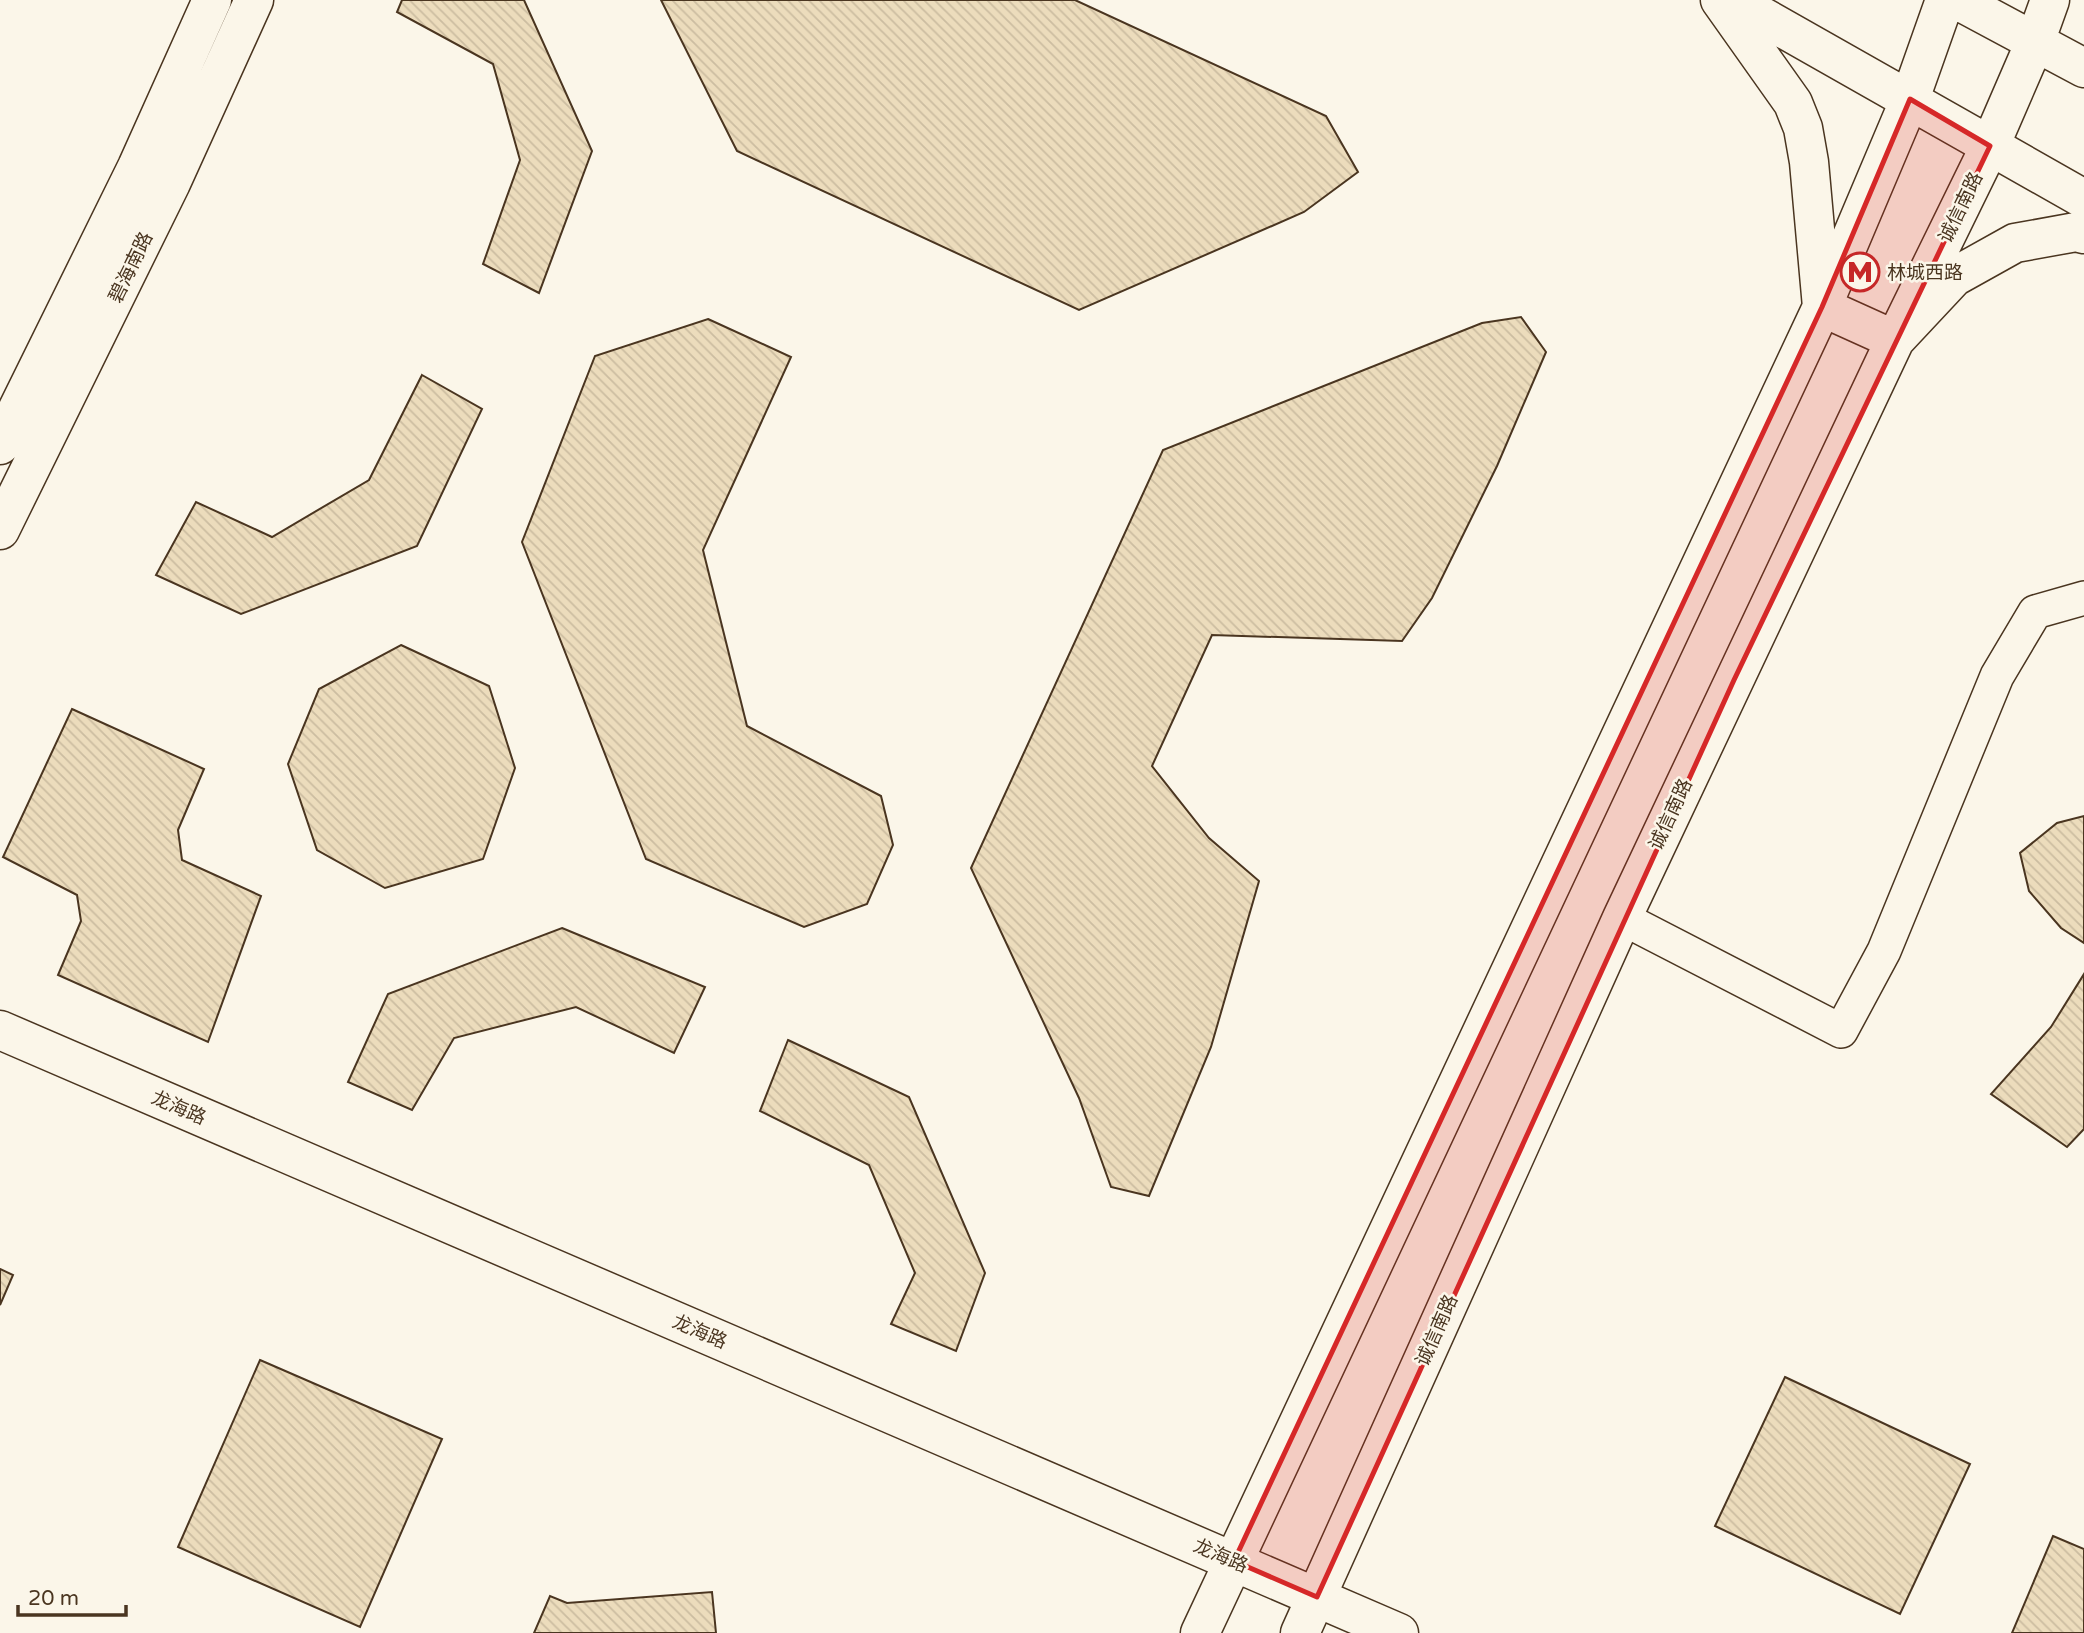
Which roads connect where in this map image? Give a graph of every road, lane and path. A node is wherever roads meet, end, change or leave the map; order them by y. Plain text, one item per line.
1 (212, 0) edge
2 (254, 0) edge
3 (1720, 0) edge
4 (1733, 0) edge
5 (1945, 0) edge
6 (1957, 0) edge
7 (2050, 0) edge
8 (2035, 42) junction
9 (2084, 68) edge
10 (1910, 99) junction
11 (1990, 146) junction
12 (2084, 199) edge
13 (2084, 234) edge
14 (1822, 307) junction
15 (1895, 340) junction
16 (0, 445) edge
17 (0, 530) edge
18 (2084, 598) edge
19 (1622, 918) junction
20 (0, 1030) edge
21 (1234, 1561) junction
22 (1317, 1597) junction
23 (1200, 1633) edge
24 (1300, 1633) edge
25 (1399, 1633) edge

1 - 16 main road, 碧海南路
2 - 17 main road, 碧海南路
3 - 14 main road
4 - 10 main road
5 - 10 main road
6 - 8 main road
7 - 8 main road, 诚信南路
8 - 9 main road
8 - 11 main road, 诚信南路
10 - 11 main road
10 - 14 main road
11 - 12 main road
11 - 15 main road, 诚信南路
13 - 15 main road
14 - 15 main road
14 - 21 main road
15 - 19 main road, 诚信南路
18 - 19 street
19 - 22 main road, 诚信南路
20 - 21 main road, 龙海路
21 - 22 main road, 龙海路
21 - 23 main road
22 - 24 main road, 诚信南路
22 - 25 main road, 龙海路

